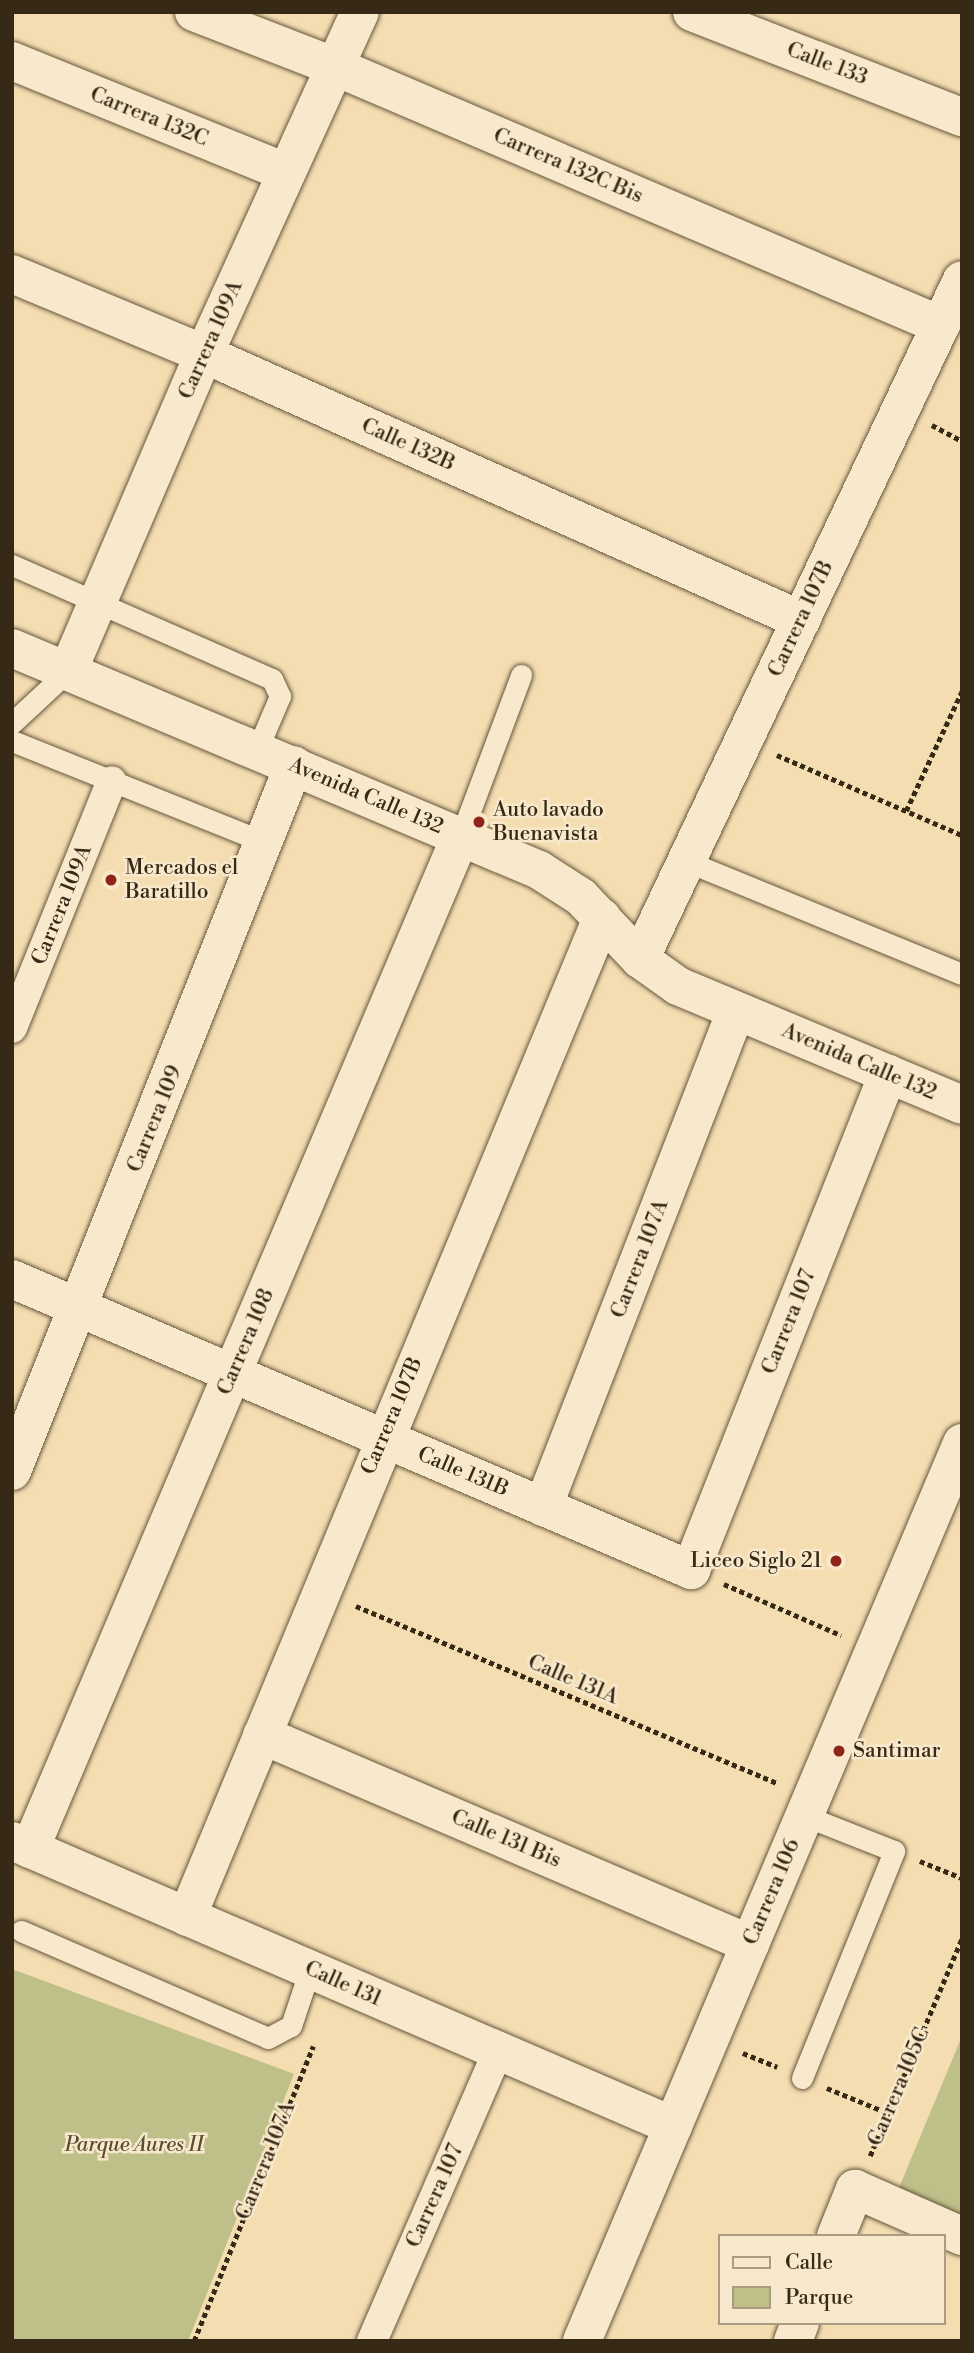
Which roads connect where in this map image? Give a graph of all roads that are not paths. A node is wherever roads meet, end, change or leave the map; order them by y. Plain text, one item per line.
1 (194, 12) edge
2 (360, 12) edge
3 (692, 12) edge
4 (12, 61) edge
5 (336, 67) junction
6 (962, 117) edge
7 (286, 172) junction
8 (12, 274) edge
9 (962, 280) edge
10 (940, 325) junction
11 (204, 354) junction
12 (12, 565) edge
13 (97, 600) junction
14 (801, 620) junction
15 (12, 648) edge
16 (68, 671) junction
17 (521, 675) dead end
18 (12, 723) edge
19 (12, 741) edge
20 (257, 750) junction
21 (294, 765) junction
22 (112, 780) junction
23 (461, 835) junction
24 (265, 842) junction
25 (686, 861) junction
26 (602, 918) junction
27 (640, 959) junction
28 (962, 974) edge
29 (736, 1011) junction
30 (12, 1028) edge
31 (888, 1074) junction
32 (962, 1105) edge
33 (12, 1279) edge
34 (80, 1308) junction
35 (232, 1374) junction
36 (383, 1438) junction
37 (962, 1443) edge
38 (12, 1471) edge
39 (543, 1507) junction
40 (691, 1570) joint
41 (262, 1735) junction
42 (809, 1807) junction
43 (21, 1845) edge
44 (187, 1917) junction
45 (21, 1931) dead end
46 (750, 1944) junction
47 (324, 1976) junction
48 (498, 2051) junction
49 (802, 2078) dead end
50 (673, 2126) junction
51 (837, 2234) edge
52 (962, 2236) edge
53 (372, 2341) edge
54 (582, 2341) edge

1 - 5 street, Carrera 132C Bis
2 - 5 street, Carrera 109A
3 - 6 street, Calle 133
4 - 7 street, Carrera 132C
5 - 7 street, Carrera 109A
5 - 10 street, Carrera 132C Bis
7 - 11 street, Carrera 109A
8 - 11 street, Calle 132B
9 - 10 street, Carrera 107B
10 - 14 street, Carrera 107B
11 - 13 street, Carrera 109A
11 - 14 street, Calle 132B
12 - 13 lane
13 - 16 street, Carrera 109A
13 - 20 lane
14 - 25 street, Carrera 107B
15 - 16 street, Avenida Calle 132
16 - 18 lane
16 - 20 street, Avenida Calle 132
17 - 23 lane
19 - 22 lane
20 - 21 street, Avenida Calle 132
21 - 23 street, Avenida Calle 132
21 - 24 street, Carrera 109
22 - 24 lane
22 - 30 street, Carrera 109A
23 - 26 street, Avenida Calle 132
23 - 35 street, Carrera 108
24 - 34 street, Carrera 109
25 - 27 street, Carrera 107B
25 - 28 lane
26 - 27 street, Avenida Calle 132
26 - 36 street, Carrera 107B
27 - 29 street, Avenida Calle 132
29 - 31 street, Avenida Calle 132
29 - 39 street, Carrera 107A
31 - 32 street, Avenida Calle 132
31 - 40 street, Carrera 107
33 - 34 street, Calle 131B
34 - 35 street, Calle 131B
34 - 38 street, Carrera 109
35 - 36 street, Calle 131B
35 - 43 street, Carrera 108
36 - 39 street, Calle 131B
36 - 41 street, Carrera 107B
37 - 42 street, Carrera 106
39 - 40 street, Calle 131B
41 - 44 street, Carrera 107B
41 - 46 street, Calle 131 Bis
42 - 46 street, Carrera 106
42 - 49 lane
43 - 44 street, Calle 131
44 - 47 street, Calle 131
45 - 47 lane
46 - 50 street, Carrera 106
47 - 48 street, Calle 131
48 - 50 street, Calle 131
48 - 53 street, Carrera 107
50 - 54 street, Carrera 106
51 - 52 street

